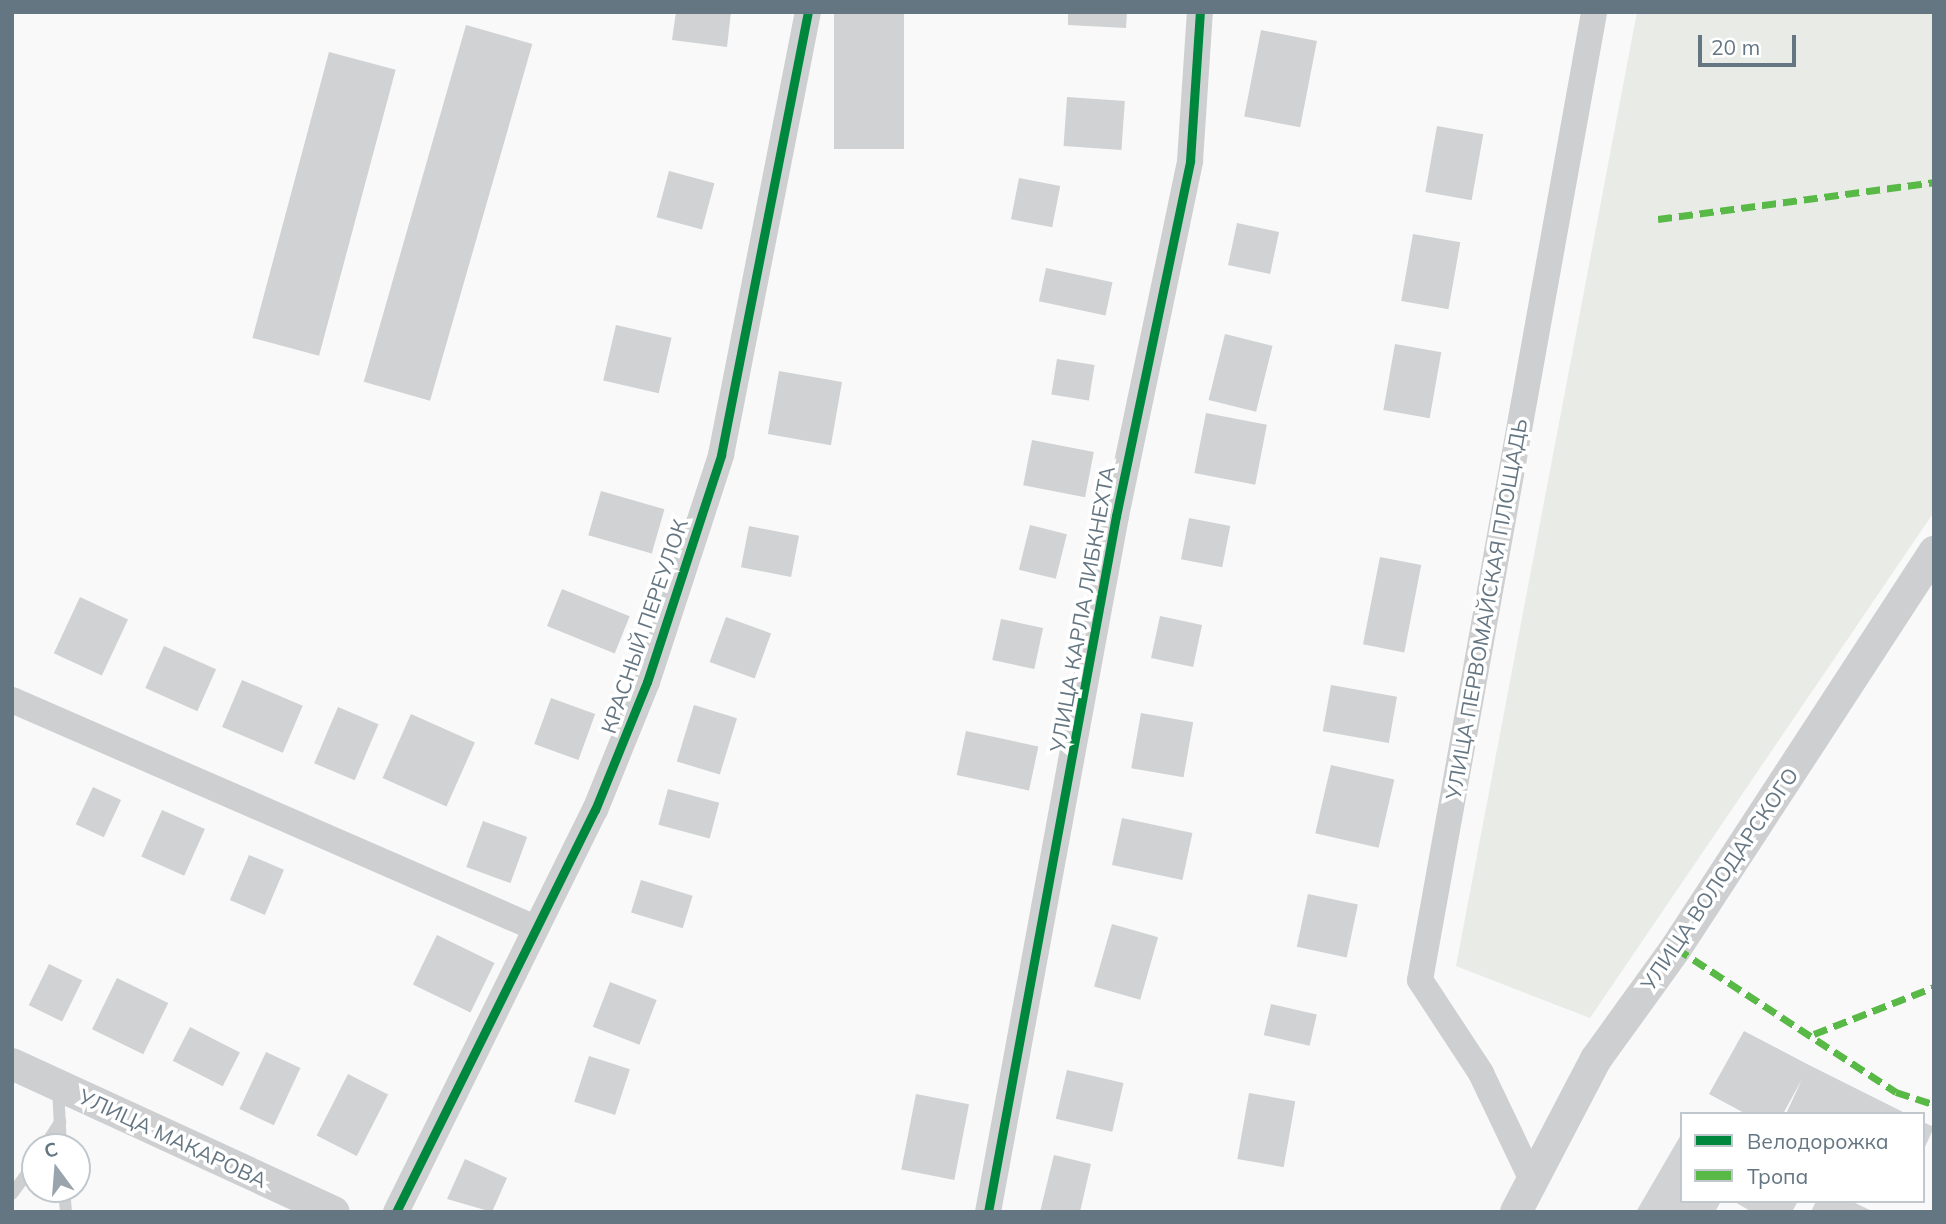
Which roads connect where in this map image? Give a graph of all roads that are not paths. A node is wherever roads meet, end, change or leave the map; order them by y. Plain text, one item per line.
1 (808, 12) edge
2 (1200, 12) edge
3 (1594, 13) edge
4 (1934, 552) edge
5 (12, 700) edge
6 (533, 927) junction
7 (12, 1064) edge
8 (58, 1085) junction
9 (60, 1122) junction
10 (53, 1133) edge
11 (60, 1133) edge
12 (1531, 1178) junction
13 (334, 1212) edge
14 (396, 1212) edge
15 (988, 1212) edge
16 (1516, 1212) edge

1 - 6 street, КРАСНЫЙ ПЕРЕУЛОК
2 - 15 street, УЛИЦА КАРЛА ЛИБКНЕХТА
3 - 12 street, УЛИЦА ПЕРВОМАЙСКАЯ ПЛОЩАДЬ
4 - 12 street, УЛИЦА ВОЛОДАРСКОГО
5 - 6 street
6 - 14 street, КРАСНЫЙ ПЕРЕУЛОК
7 - 8 street, УЛИЦА МАКАРОВА
8 - 9 lane
8 - 13 street, УЛИЦА МАКАРОВА
9 - 10 lane
9 - 11 lane
12 - 16 street, УЛИЦА ВОЛОДАРСКОГО

